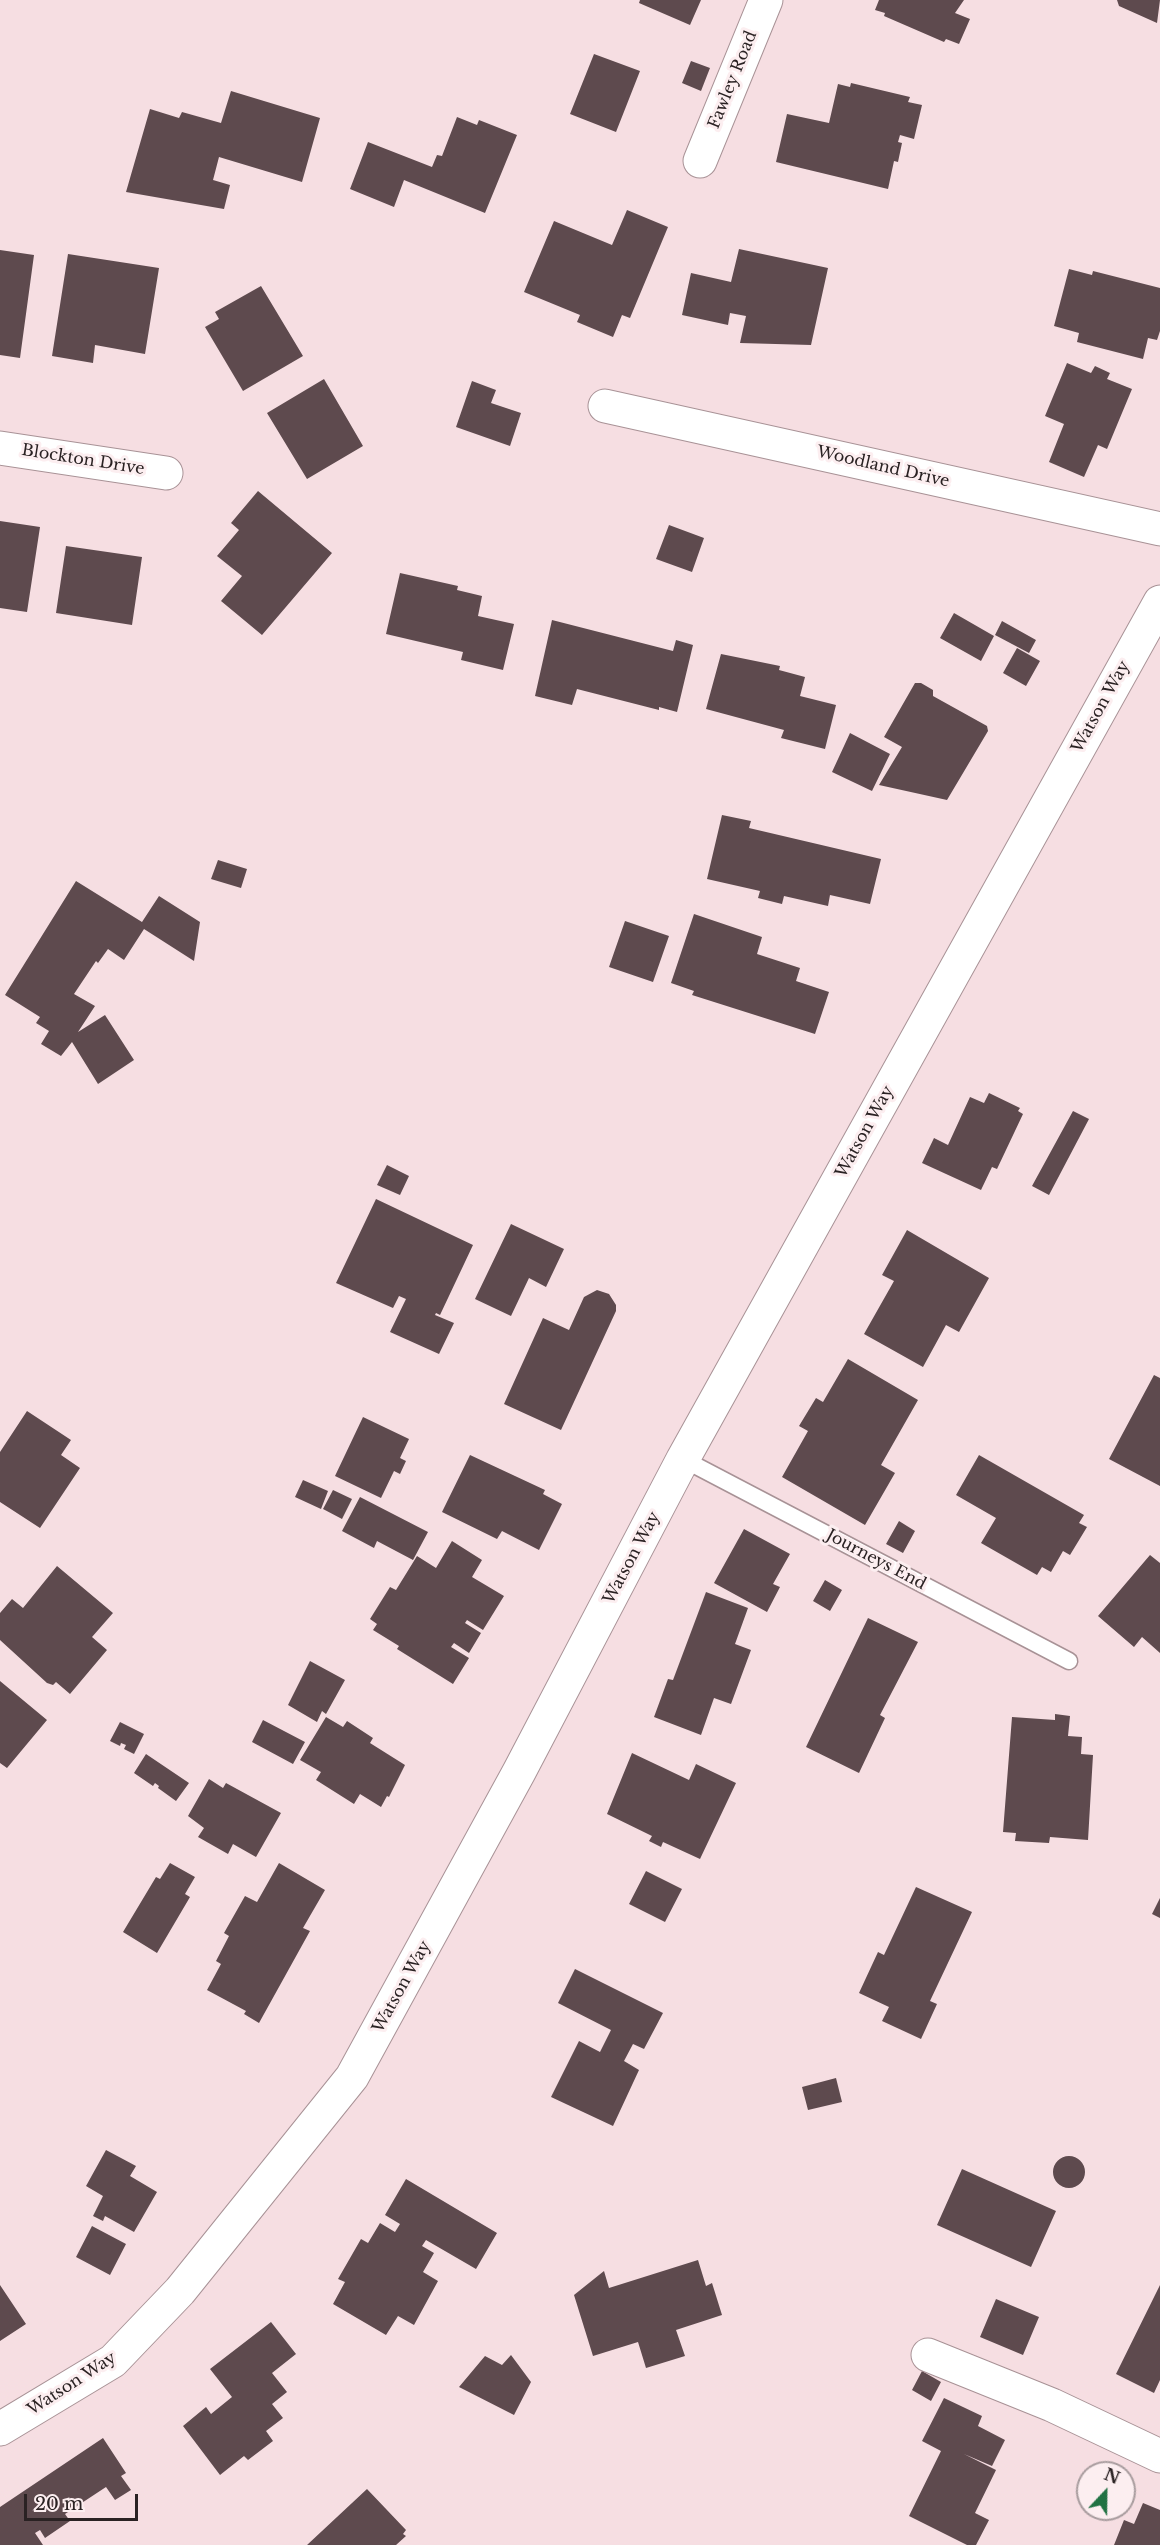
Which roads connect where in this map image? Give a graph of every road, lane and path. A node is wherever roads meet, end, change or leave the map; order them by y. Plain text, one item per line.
1 (766, 0) edge
2 (700, 161) dead end
3 (605, 406) dead end
4 (0, 447) edge
5 (166, 473) dead end
6 (1160, 529) edge
7 (1160, 602) edge
8 (683, 1459) junction
9 (1069, 1661) dead end
10 (928, 2355) dead end
11 (0, 2429) edge
12 (1160, 2456) edge

1 - 2 street, Fawley Road
3 - 6 street, Woodland Drive
4 - 5 street, Blockton Drive
7 - 8 street, Watson Way
8 - 9 lane, Journeys End
8 - 11 street, Watson Way
10 - 12 street

